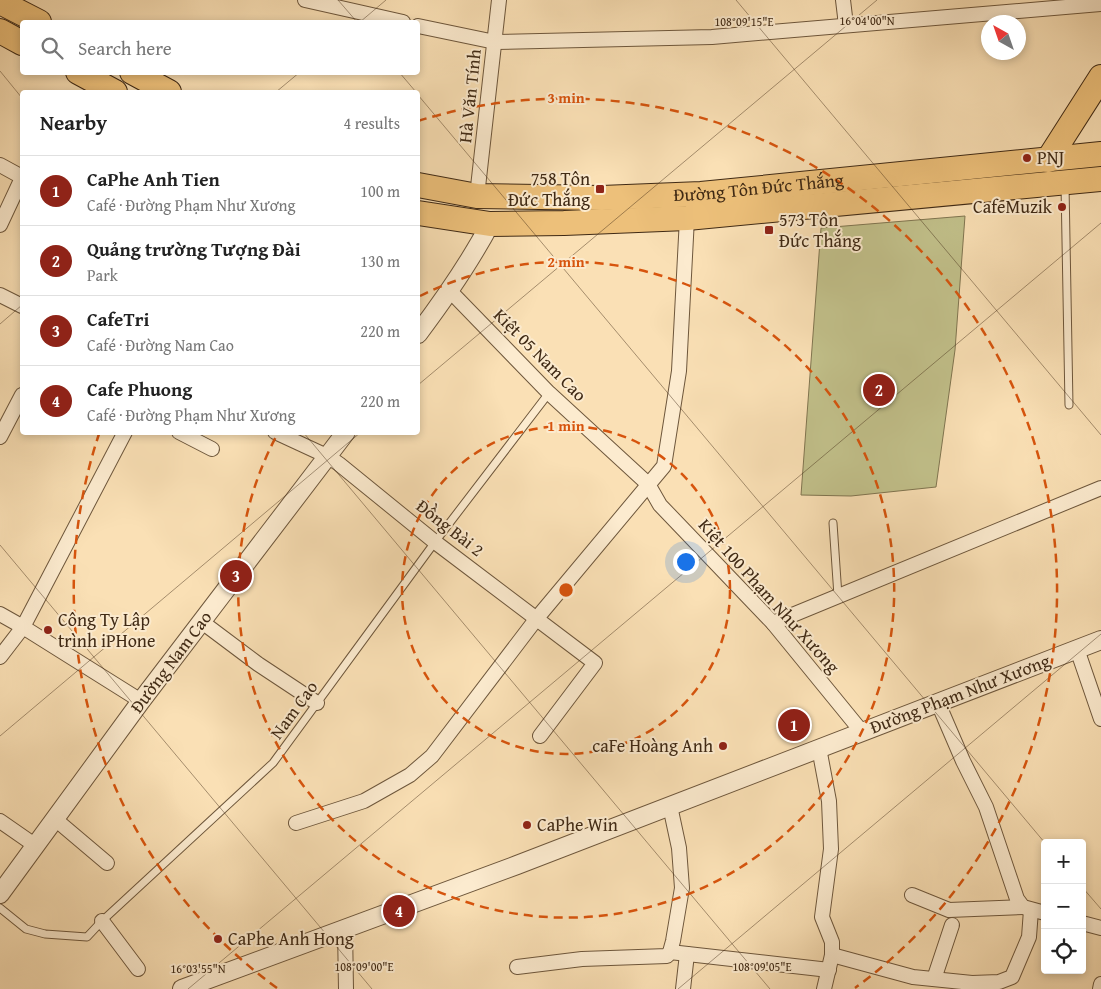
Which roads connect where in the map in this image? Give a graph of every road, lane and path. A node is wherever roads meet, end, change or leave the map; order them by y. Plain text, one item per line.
1 (305, 0) edge
2 (500, 0) edge
3 (843, 0) edge
4 (0, 2) edge
5 (1101, 4) edge
6 (35, 20) edge
7 (394, 20) edge
8 (420, 26) edge
9 (846, 26) junction
10 (0, 31) edge
11 (20, 42) edge
12 (495, 42) junction
13 (84, 75) edge
14 (138, 75) edge
15 (1101, 77) edge
16 (111, 90) edge
17 (165, 90) edge
18 (1101, 154) edge
19 (1048, 160) junction
20 (0, 166) edge
21 (20, 177) edge
22 (1101, 179) edge
23 (20, 182) edge
24 (1065, 183) junction
25 (420, 185) edge
26 (477, 196) junction
27 (420, 213) edge
28 (687, 218) junction
29 (490, 224) junction
30 (0, 225) edge
31 (450, 292) junction
32 (0, 295) edge
33 (20, 305) edge
34 (420, 331) edge
35 (549, 394) junction
36 (20, 399) edge
37 (1069, 405) dead end
38 (123, 435) edge
39 (185, 435) edge
40 (281, 435) edge
41 (344, 435) edge
42 (0, 437) edge
43 (212, 449) dead end
44 (329, 457) junction
45 (648, 484) junction
46 (1101, 488) edge
47 (833, 523) dead end
48 (435, 542) junction
49 (838, 596) junction
50 (0, 614) edge
51 (537, 618) junction
52 (202, 622) junction
53 (773, 623) junction
54 (23, 627) junction
55 (1101, 640) edge
56 (1077, 649) junction
57 (0, 657) edge
58 (141, 702) junction
59 (317, 703) junction
60 (938, 703) junction
61 (1101, 719) edge
62 (862, 732) junction
63 (540, 736) dead end
64 (819, 748) junction
65 (670, 806) junction
66 (55, 819) junction
67 (0, 821) edge
68 (296, 823) dead end
69 (36, 846) junction
70 (107, 863) dead end
71 (3, 885) edge
72 (912, 895) dead end
73 (0, 908) edge
74 (1033, 910) edge
75 (102, 921) junction
76 (1086, 924) edge
77 (952, 925) dead end
78 (345, 928) junction
79 (1101, 928) edge
80 (670, 952) junction
81 (687, 954) junction
82 (832, 955) junction
83 (516, 967) dead end
84 (138, 969) dead end
85 (829, 970) junction
86 (934, 979) junction
87 (1101, 984) edge
88 (972, 986) edge
89 (182, 989) edge
90 (346, 989) edge
91 (683, 989) edge
92 (824, 989) edge
93 (1100, 989) edge

1 - 7 street
2 - 12 street, Hà Văn Tính
3 - 9 street
4 - 6 highway
5 - 9 street
8 - 12 street
9 - 12 street
10 - 11 highway
12 - 26 street, Hà Văn Tính
13 - 16 highway
14 - 17 highway
15 - 19 highway
18 - 19 highway, Đường Tôn Đức Thắng
19 - 26 highway, Đường Tôn Đức Thắng
20 - 21 street
22 - 24 highway, Đường Tôn Đức Thắng
23 - 30 street
24 - 28 highway, Đường Tôn Đức Thắng
24 - 37 lane
25 - 26 highway, Đường Tôn Đức Thắng
27 - 29 highway, Đường Tôn Đức Thắng
28 - 29 highway, Đường Tôn Đức Thắng
28 - 45 street
29 - 31 street
31 - 34 street
31 - 35 street, Kiệt 05 Nam Cao
32 - 33 street
35 - 45 street, Kiệt 05 Nam Cao
35 - 48 lane, Nam Cao
36 - 42 street
38 - 54 street
39 - 43 street
40 - 44 street, Đồng Bài 2
41 - 44 street, Đường Nam Cao
44 - 48 street, Đồng Bài 2
44 - 52 street, Đường Nam Cao
45 - 51 street
45 - 53 street, Kiệt 100 Phạm Như Xương
46 - 49 street
47 - 49 lane
48 - 51 street, Đồng Bài 2
48 - 59 lane, Nam Cao
49 - 53 street
50 - 54 street
51 - 63 street, Đồng Bài 2
51 - 68 street
52 - 58 street, Đường Nam Cao
52 - 59 street
53 - 62 street, Kiệt 100 Phạm Như Xương
54 - 57 street
54 - 58 street
55 - 56 street, Đường Phạm Như Xương
56 - 60 street, Đường Phạm Như Xương
56 - 61 street
58 - 66 street, Đường Nam Cao
59 - 75 lane, Nam Cao
60 - 62 street, Đường Phạm Như Xương
60 - 74 street
62 - 64 street, Đường Phạm Như Xương
64 - 65 street, Đường Phạm Như Xương
64 - 82 street
65 - 78 street, Đường Phạm Như Xương
65 - 80 street
66 - 69 street, Đường Nam Cao
66 - 70 street
67 - 69 street
69 - 71 street, Đường Nam Cao
72 - 74 street
73 - 75 lane, Nam Cao
74 - 88 street
75 - 84 street
76 - 79 street
77 - 86 street
78 - 89 street, Đường Phạm Như Xương
78 - 90 street
80 - 81 street
80 - 83 street
81 - 85 street
81 - 91 street
82 - 85 street
82 - 86 street
85 - 92 street
86 - 88 street
87 - 93 street

